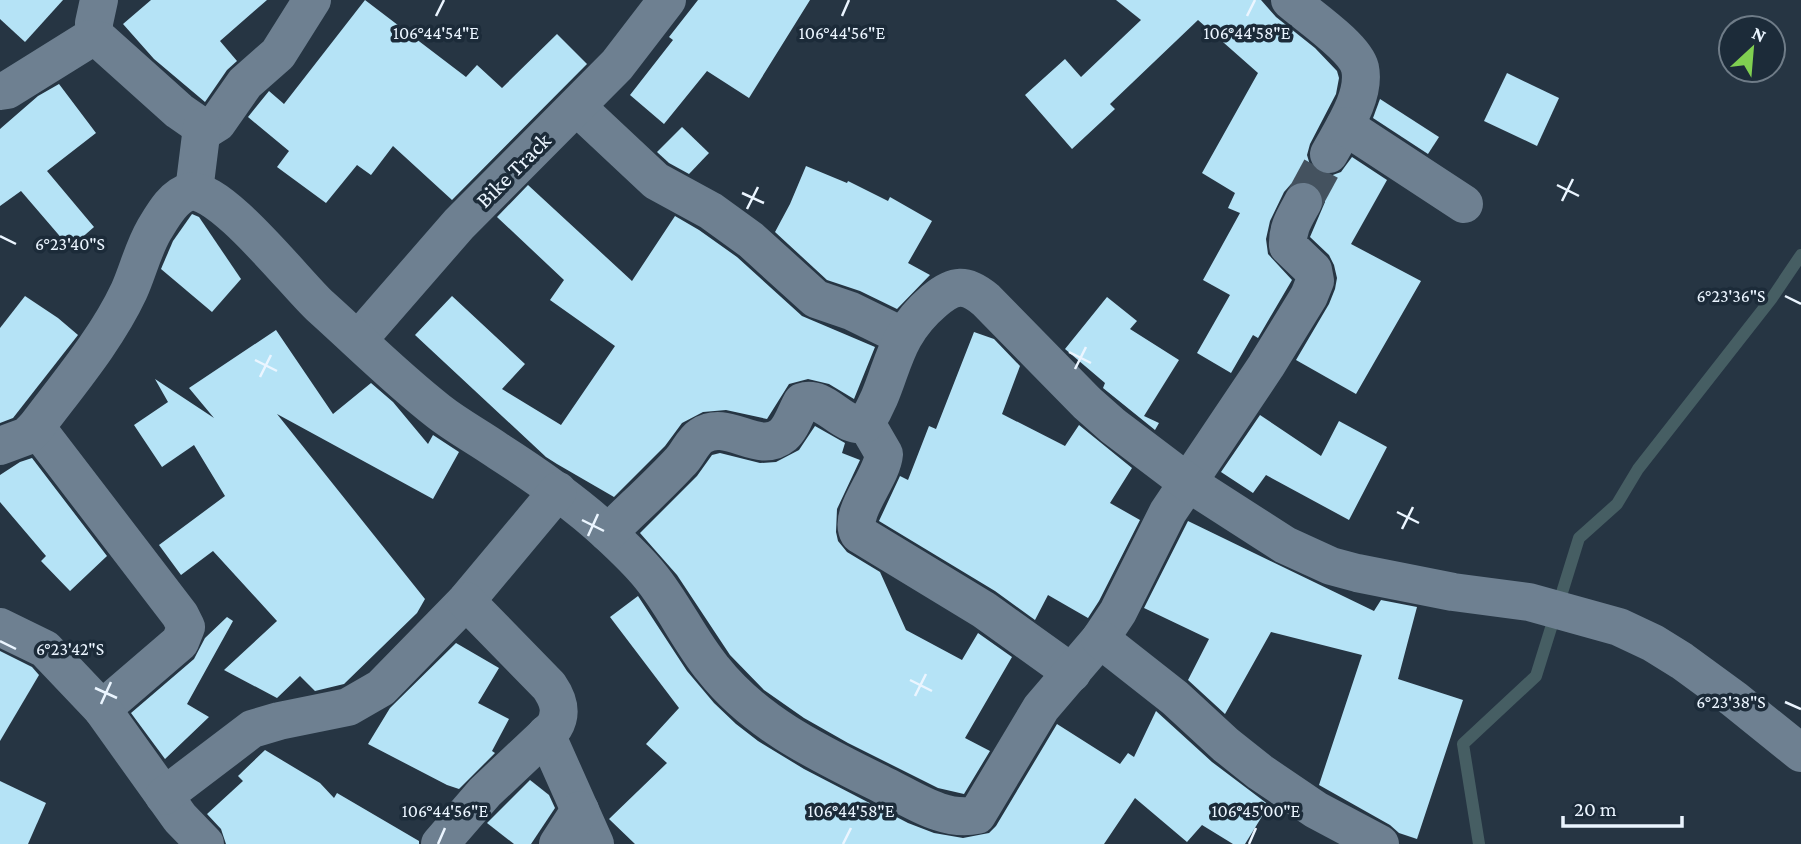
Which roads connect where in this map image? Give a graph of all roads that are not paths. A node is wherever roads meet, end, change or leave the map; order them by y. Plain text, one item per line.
1 (99, 0) edge
2 (312, 0) edge
3 (667, 0) edge
4 (1290, 0) edge
5 (94, 38) junction
6 (0, 91) edge
7 (577, 107) junction
8 (202, 127) junction
9 (194, 191) junction
10 (1303, 202) tunnel mouth
11 (1464, 204) dead end
12 (902, 336) junction
13 (358, 340) junction
14 (866, 423) junction
15 (36, 426) junction
16 (0, 446) edge
17 (1188, 482) junction
18 (558, 491) junction
19 (608, 533) junction
20 (467, 601) junction
21 (0, 627) edge
22 (1100, 639) junction
23 (1072, 673) junction
24 (102, 709) junction
25 (546, 734) junction
26 (1801, 753) edge
27 (164, 796) junction
28 (588, 827) edge
29 (205, 844) edge
30 (440, 844) edge
31 (558, 844) edge
32 (1380, 844) edge

1 - 5 street
2 - 8 street
3 - 7 street, Bike Track
4 - 11 street
5 - 6 street
5 - 8 street
7 - 12 street
7 - 13 street, Bike Track
8 - 9 street
9 - 13 street
9 - 15 street
10 - 17 street
12 - 14 street
12 - 17 street
13 - 18 street
14 - 19 street
14 - 23 street
15 - 16 street
15 - 24 street
17 - 22 street
17 - 26 street
18 - 19 street
18 - 20 street
19 - 23 street
20 - 25 street
20 - 27 street
21 - 24 street
22 - 23 street
22 - 32 street
24 - 27 street
25 - 28 street
25 - 30 street
27 - 29 street
28 - 31 street

